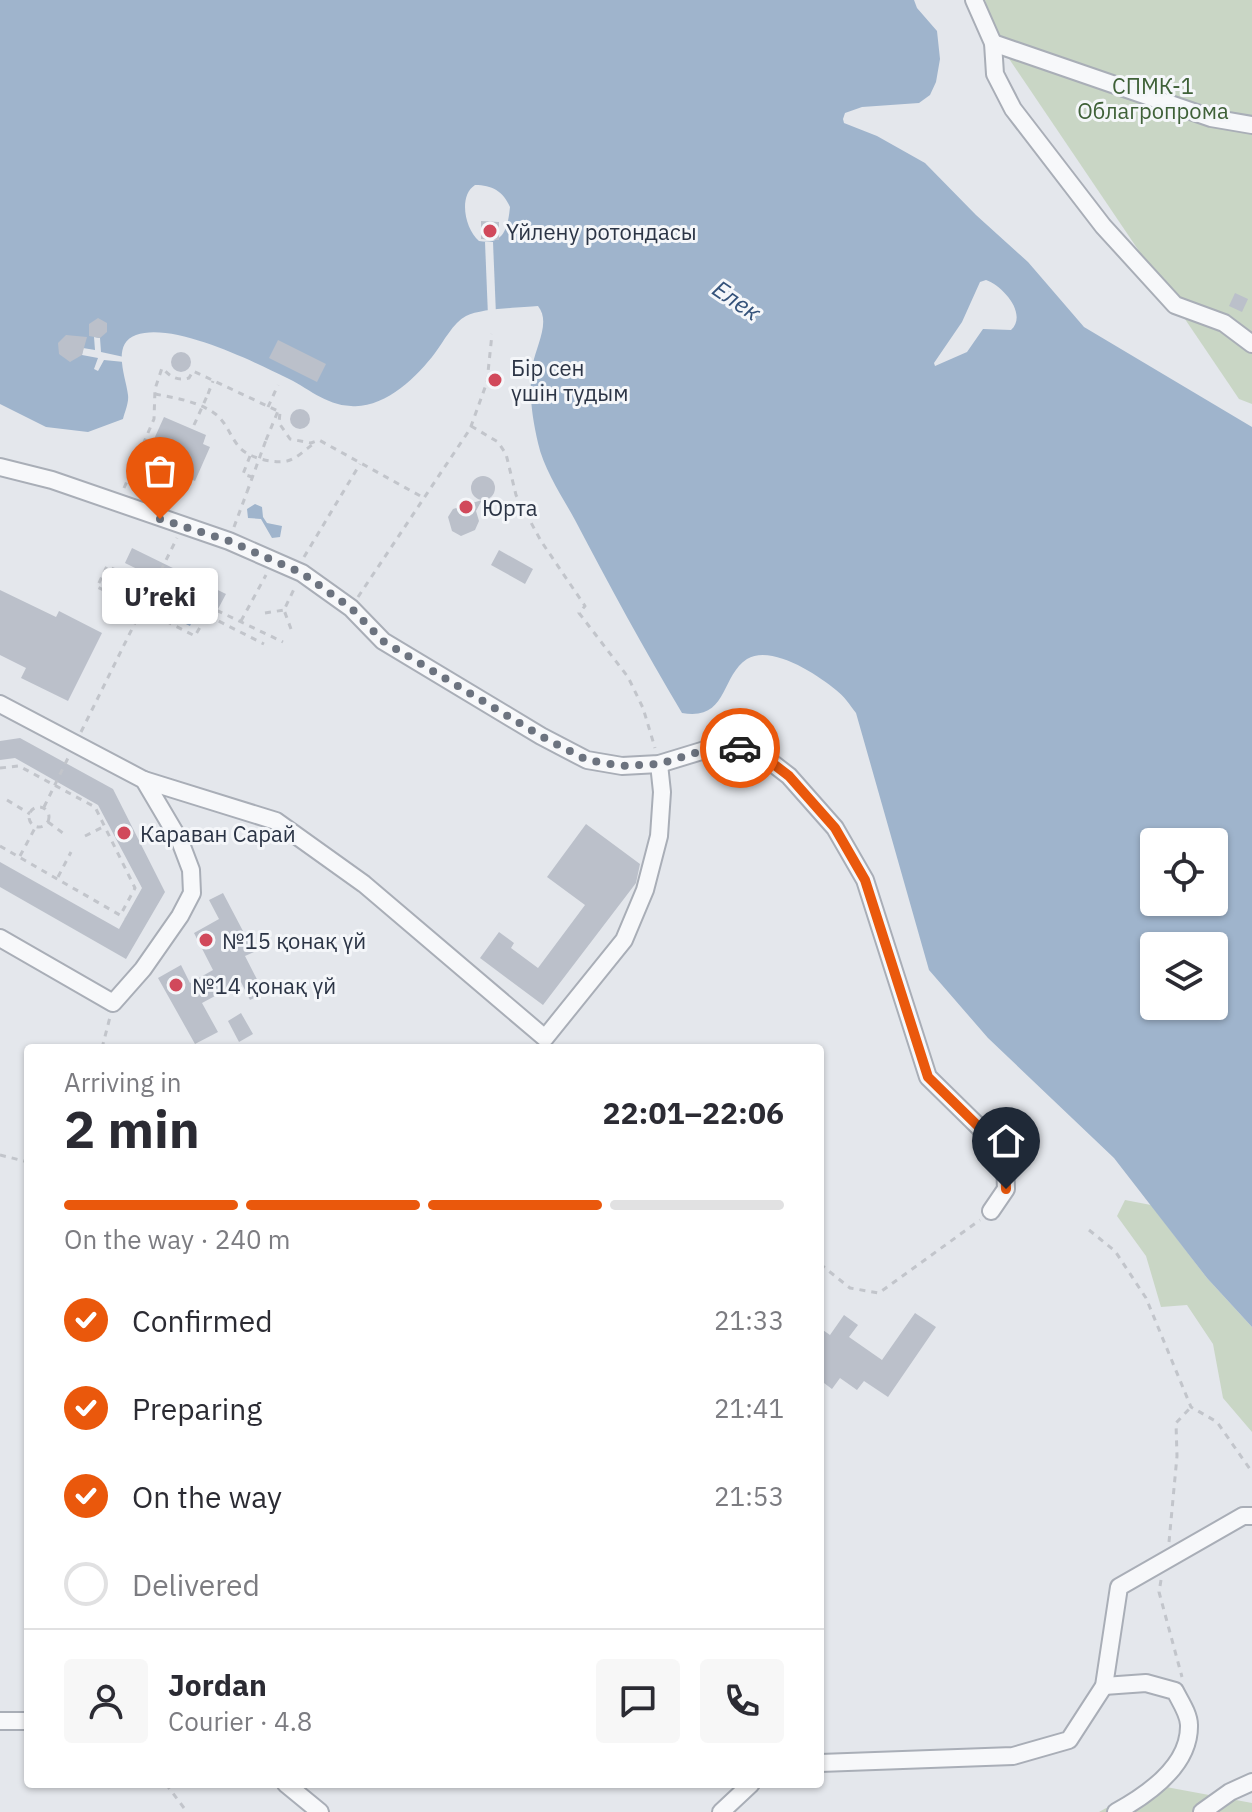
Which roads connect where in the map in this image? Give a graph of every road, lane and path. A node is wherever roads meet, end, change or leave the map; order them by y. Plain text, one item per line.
1 (974, 0) edge
2 (993, 43) junction
3 (1252, 125) edge
4 (492, 334) dead end
5 (1252, 344) edge
6 (213, 381) junction
7 (278, 385) dead end
8 (155, 394) junction
9 (268, 407) junction
10 (278, 411) junction
11 (194, 425) dead end
12 (471, 426) junction
13 (319, 440) junction
14 (250, 455) junction
15 (361, 463) junction
16 (0, 467) edge
17 (252, 477) junction
18 (424, 498) junction
19 (117, 503) junction
20 (182, 527) junction
21 (229, 541) junction
22 (274, 561) junction
23 (299, 572) junction
24 (156, 579) junction
25 (351, 608) junction
26 (284, 610) junction
27 (265, 613) dead end
28 (209, 616) junction
29 (138, 617) junction
30 (241, 621) junction
31 (291, 629) dead end
32 (283, 642) dead end
33 (264, 644) dead end
34 (0, 704) edge
35 (75, 744) junction
36 (659, 764) junction
37 (0, 768) edge
38 (144, 780) junction
39 (54, 785) junction
40 (7, 800) dead end
41 (44, 807) junction
42 (30, 814) junction
43 (48, 822) junction
44 (104, 826) junction
45 (35, 828) junction
46 (67, 836) dead end
47 (85, 836) dead end
48 (0, 846) edge
49 (71, 852) dead end
50 (20, 857) junction
51 (58, 878) junction
52 (121, 914) junction
53 (125, 918) dead end
54 (0, 938) edge
55 (113, 1003) junction
56 (103, 1044) edge
57 (0, 1155) edge
58 (24, 1161) edge
59 (991, 1211) joint
60 (1089, 1230) dead end
61 (824, 1267) edge
62 (1252, 1472) edge
63 (1252, 1516) edge
64 (1104, 1686) junction
65 (0, 1721) edge
66 (24, 1721) edge
67 (824, 1763) edge
68 (1252, 1782) edge
69 (169, 1788) edge
70 (291, 1788) edge
71 (747, 1788) edge
72 (187, 1812) edge
73 (320, 1812) edge
74 (721, 1812) edge
75 (1116, 1812) edge
76 (1202, 1812) edge

1 - 2 lane
2 - 3 lane
2 - 5 lane
4 - 12 path
6 - 8 path
6 - 9 path
6 - 11 path, bridge
7 - 9 path
8 - 14 path
8 - 19 path
9 - 10 path
10 - 13 path
10 - 17 path, bridge
12 - 18 path
12 - 36 path
13 - 14 path
13 - 15 path
14 - 17 path
15 - 18 path
15 - 23 path
16 - 19 lane
17 - 21 path, bridge
18 - 25 path
19 - 20 lane
20 - 21 lane
20 - 24 path
21 - 22 lane
22 - 23 lane
22 - 30 path
23 - 25 lane
23 - 26 path
24 - 28 path
24 - 29 path
24 - 29 path
25 - 36 lane
26 - 27 path
26 - 31 path
28 - 29 path
28 - 30 path
28 - 33 path
29 - 35 path
30 - 32 path
34 - 35 lane
35 - 38 lane
35 - 39 path
36 - 38 lane
36 - 59 lane
37 - 39 path
38 - 55 lane
39 - 41 path
39 - 44 path
40 - 42 path
41 - 42 path
41 - 43 path
42 - 45 path
43 - 45 path
43 - 46 path
44 - 47 path
44 - 52 path
45 - 50 path
48 - 50 path
49 - 51 path
50 - 51 path
51 - 52 path
52 - 53 path
54 - 55 lane
55 - 56 path
57 - 58 path
59 - 61 path
60 - 62 path
63 - 64 lane
64 - 67 lane
64 - 75 lane
65 - 66 lane
68 - 76 lane
69 - 72 path
70 - 73 lane
71 - 74 lane

